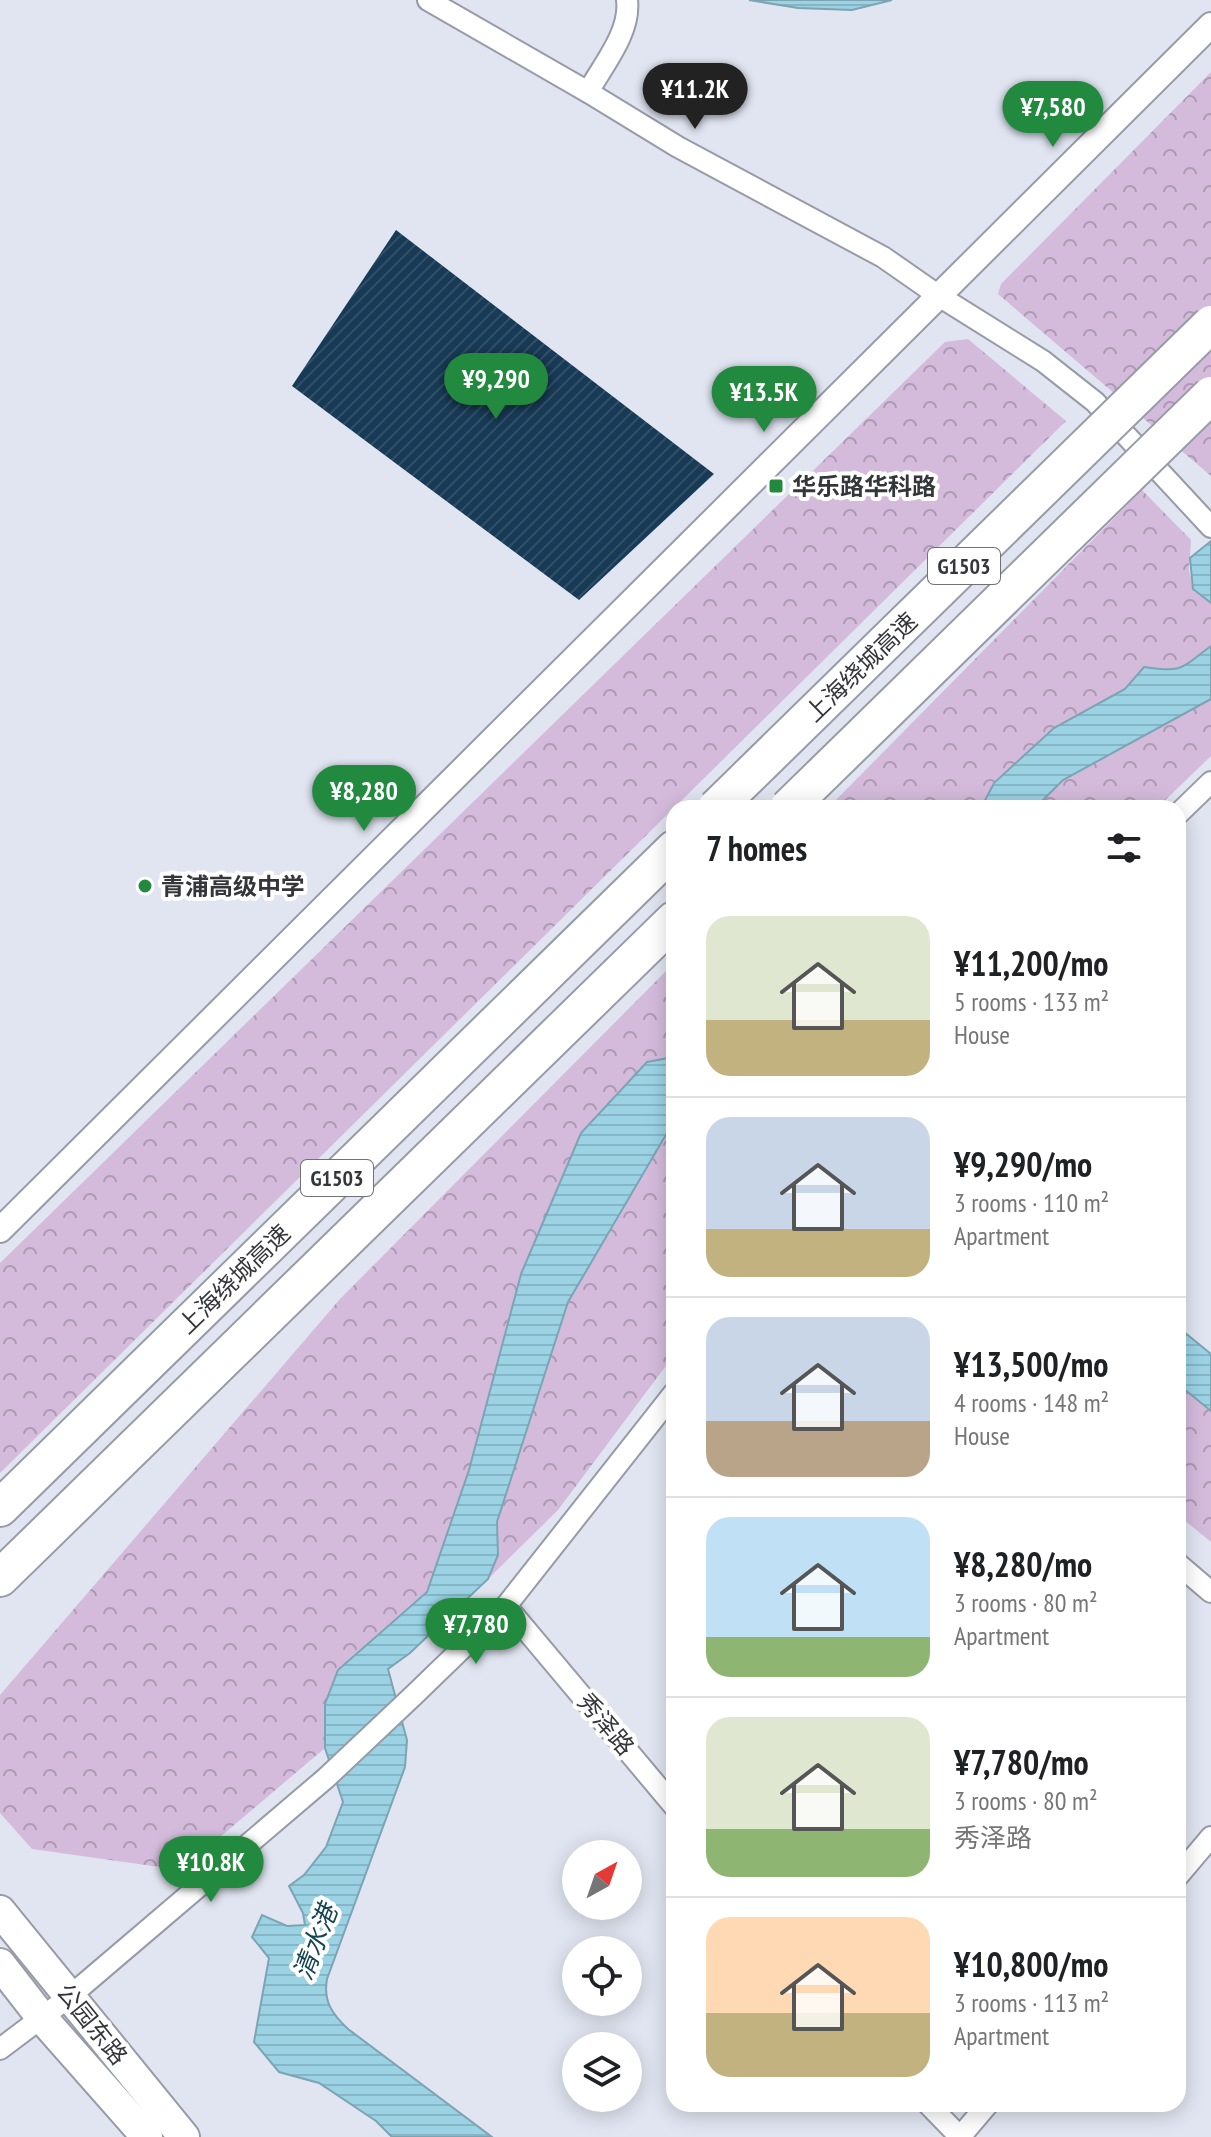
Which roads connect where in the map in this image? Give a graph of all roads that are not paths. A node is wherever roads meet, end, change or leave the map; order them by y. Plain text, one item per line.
1 (428, 0) edge
2 (627, 0) edge
3 (1205, 30) edge
4 (588, 92) junction
5 (939, 296) junction
6 (1211, 324) edge
7 (1211, 395) edge
8 (1211, 527) edge
9 (1211, 782) edge
10 (724, 800) edge
11 (796, 800) edge
12 (1186, 806) edge
13 (666, 857) edge
14 (666, 928) edge
15 (0, 1230) edge
16 (666, 1403) edge
17 (0, 1508) edge
18 (1186, 1571) edge
19 (0, 1578) edge
20 (1211, 1592) edge
21 (506, 1606) junction
22 (666, 1796) edge
23 (1211, 1837) edge
24 (1186, 1867) edge
25 (0, 1911) edge
26 (0, 1964) edge
27 (58, 2006) junction
28 (0, 2049) edge
29 (936, 2112) edge
30 (981, 2112) edge
31 (147, 2137) edge
32 (184, 2137) edge
33 (960, 2137) edge

1 - 4 street
2 - 4 street
3 - 5 street
4 - 5 street
5 - 8 street
5 - 15 street
6 - 10 highway, 上海绕城高速 / G1503, bridge
7 - 11 highway, 上海绕城高速 / G1503, bridge
9 - 12 street
13 - 17 highway, 上海绕城高速 / G1503
14 - 19 highway, 上海绕城高速 / G1503
16 - 21 street
18 - 20 street
21 - 22 street, 秀泽路
21 - 27 street
23 - 24 street
25 - 27 main road, 公园东路
26 - 27 main road, 公园东路
27 - 28 street
27 - 31 main road, 公园东路
27 - 32 main road, 公园东路
29 - 33 street
30 - 33 street

